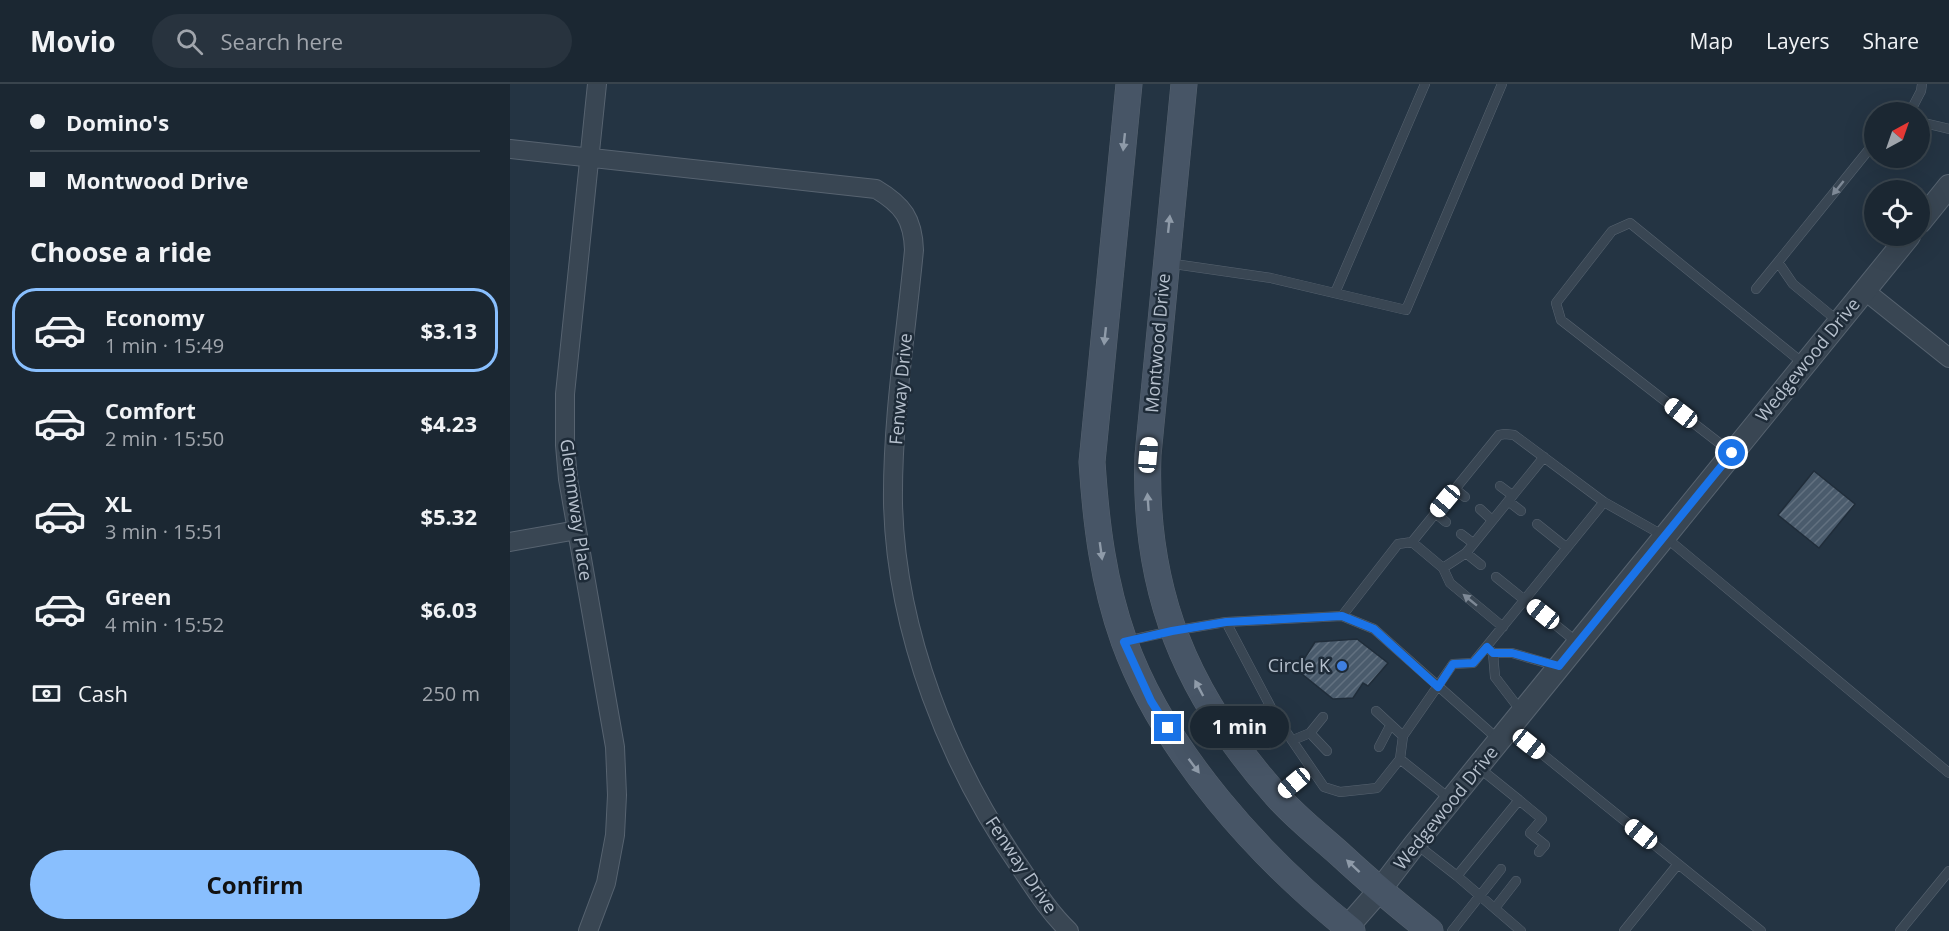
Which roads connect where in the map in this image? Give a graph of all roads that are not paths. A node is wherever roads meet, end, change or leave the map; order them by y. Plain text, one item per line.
1 (597, 84) edge
2 (1129, 84) edge
3 (1184, 84) edge
4 (1425, 84) edge
5 (1502, 84) edge
6 (1922, 84) edge
7 (1915, 102) edge
8 (1930, 124) edge
9 (1949, 129) edge
10 (510, 150) edge
11 (1864, 156) edge
12 (590, 159) junction
13 (1949, 186) edge
14 (1930, 210) edge
15 (1901, 246) edge
16 (1778, 262) junction
17 (1165, 263) junction
18 (1756, 289) dead end
19 (1864, 290) junction
20 (1335, 293) junction
21 (1839, 322) junction
22 (1949, 358) edge
23 (1804, 364) junction
24 (1732, 453) junction
25 (1544, 457) junction
26 (1475, 465) junction
27 (1484, 472) dead end
28 (1500, 486) dead end
29 (1455, 489) junction
30 (1465, 497) dead end
31 (1510, 498) junction
32 (1604, 502) junction
33 (1480, 509) dead end
34 (1521, 512) dead end
35 (1435, 513) junction
36 (1492, 520) junction
37 (1446, 522) dead end
38 (1537, 524) dead end
39 (577, 530) junction
40 (1461, 534) dead end
41 (1664, 536) junction
42 (510, 542) edge
43 (1412, 542) junction
44 (1473, 543) junction
45 (1567, 548) junction
46 (1466, 553) junction
47 (1481, 565) dead end
48 (1443, 568) junction
49 (1496, 577) dead end
50 (1525, 600) junction
51 (1342, 616) junction
52 (1226, 622) junction
53 (1503, 627) junction
54 (1172, 631) junction
55 (1124, 642) junction
56 (1578, 643) junction
57 (1490, 650) junction
58 (1559, 666) junction
59 (1438, 687) junction
60 (1376, 711) dead end
61 (1276, 717) junction
62 (1323, 717) dead end
63 (1390, 726) junction
64 (1511, 727) junction
65 (1310, 734) junction
66 (1403, 736) junction
67 (1293, 740) junction
68 (1236, 746) junction
69 (1379, 747) dead end
70 (1327, 751) dead end
71 (1400, 759) junction
72 (1478, 768) junction
73 (1311, 769) junction
74 (1949, 772) edge
75 (1277, 797) junction
76 (1452, 800) junction
77 (1519, 800) junction
78 (1415, 844) junction
79 (1539, 852) dead end
80 (1678, 864) junction
81 (1501, 869) dead end
82 (1949, 871) edge
83 (1457, 876) junction
84 (1516, 881) dead end
85 (1379, 891) junction
86 (1480, 896) junction
87 (1495, 908) junction
88 (1064, 929) edge
89 (1348, 930) edge
90 (588, 931) edge
91 (1430, 931) edge
92 (1452, 931) edge
93 (1521, 931) edge
94 (1624, 931) edge
95 (1761, 931) edge
96 (1900, 931) edge

1 - 12 street, Glemmway Place
2 -> 55 main road
17 -> 3 main road, Montwood Drive
4 - 20 lane
5 - 20 lane
6 - 7 lane
8 - 9 lane
10 - 12 street, Fenway Drive
11 -> 16 lane
12 - 39 street, Glemmway Place
12 - 88 street, Fenway Drive
13 - 14 street
15 - 19 street, Wedgewood Drive
16 - 18 lane
16 - 21 lane
17 - 20 lane
54 -> 17 main road, Montwood Drive
19 - 21 street, Wedgewood Drive
19 - 22 street
21 - 23 street, Wedgewood Drive
23 - 24 street, Wedgewood Drive
23 - 24 lane
24 - 41 street, Wedgewood Drive
25 - 26 lane
25 - 31 lane
25 - 32 lane
26 - 27 lane
26 - 29 lane
28 - 31 lane
29 - 30 lane
29 - 35 lane
31 - 34 lane
31 - 36 lane
32 - 41 lane
32 - 45 lane
33 - 36 lane
35 - 37 lane
35 - 43 lane
36 - 44 lane
38 - 45 lane
39 - 42 street
39 - 90 street, Glemmway Place
40 - 44 lane
41 - 56 street, Wedgewood Drive
41 - 74 lane
43 - 48 lane
43 - 51 lane
44 - 46 lane
45 - 50 lane
46 - 47 lane
46 - 48 lane
53 -> 48 lane
49 - 50 lane
50 - 53 lane
50 - 56 lane
51 - 52 lane
51 - 59 lane
52 - 54 lane
52 - 61 lane
53 - 57 lane
54 - 55 lane
68 -> 54 main road, Montwood Drive
55 -> 89 main road
56 - 58 street, Wedgewood Drive
57 - 58 lane
57 - 59 lane
57 - 64 lane
58 - 64 street, Wedgewood Drive
59 - 64 lane
59 - 66 lane
60 - 63 lane
61 - 67 lane
61 - 68 lane
62 - 65 lane
63 - 66 lane
63 - 69 lane
64 - 72 street, Wedgewood Drive
64 - 80 lane
65 - 67 lane
65 - 70 lane
66 - 71 lane
67 - 73 lane
68 - 75 main road, Montwood Drive
71 - 73 lane
71 - 76 lane
72 - 76 street, Wedgewood Drive
72 - 77 lane
73 - 75 lane
85 -> 75 main road, Montwood Drive
76 - 78 street, Wedgewood Drive
77 - 79 lane
77 - 83 lane
78 - 83 lane
78 - 85 street, Wedgewood Drive
80 - 94 lane
80 - 95 lane
81 - 86 lane
82 - 96 lane
83 - 86 lane
84 - 87 lane
85 - 89 street, Wedgewood Drive
85 - 91 main road, Montwood Drive
86 - 87 lane
86 - 92 lane
87 - 93 lane

